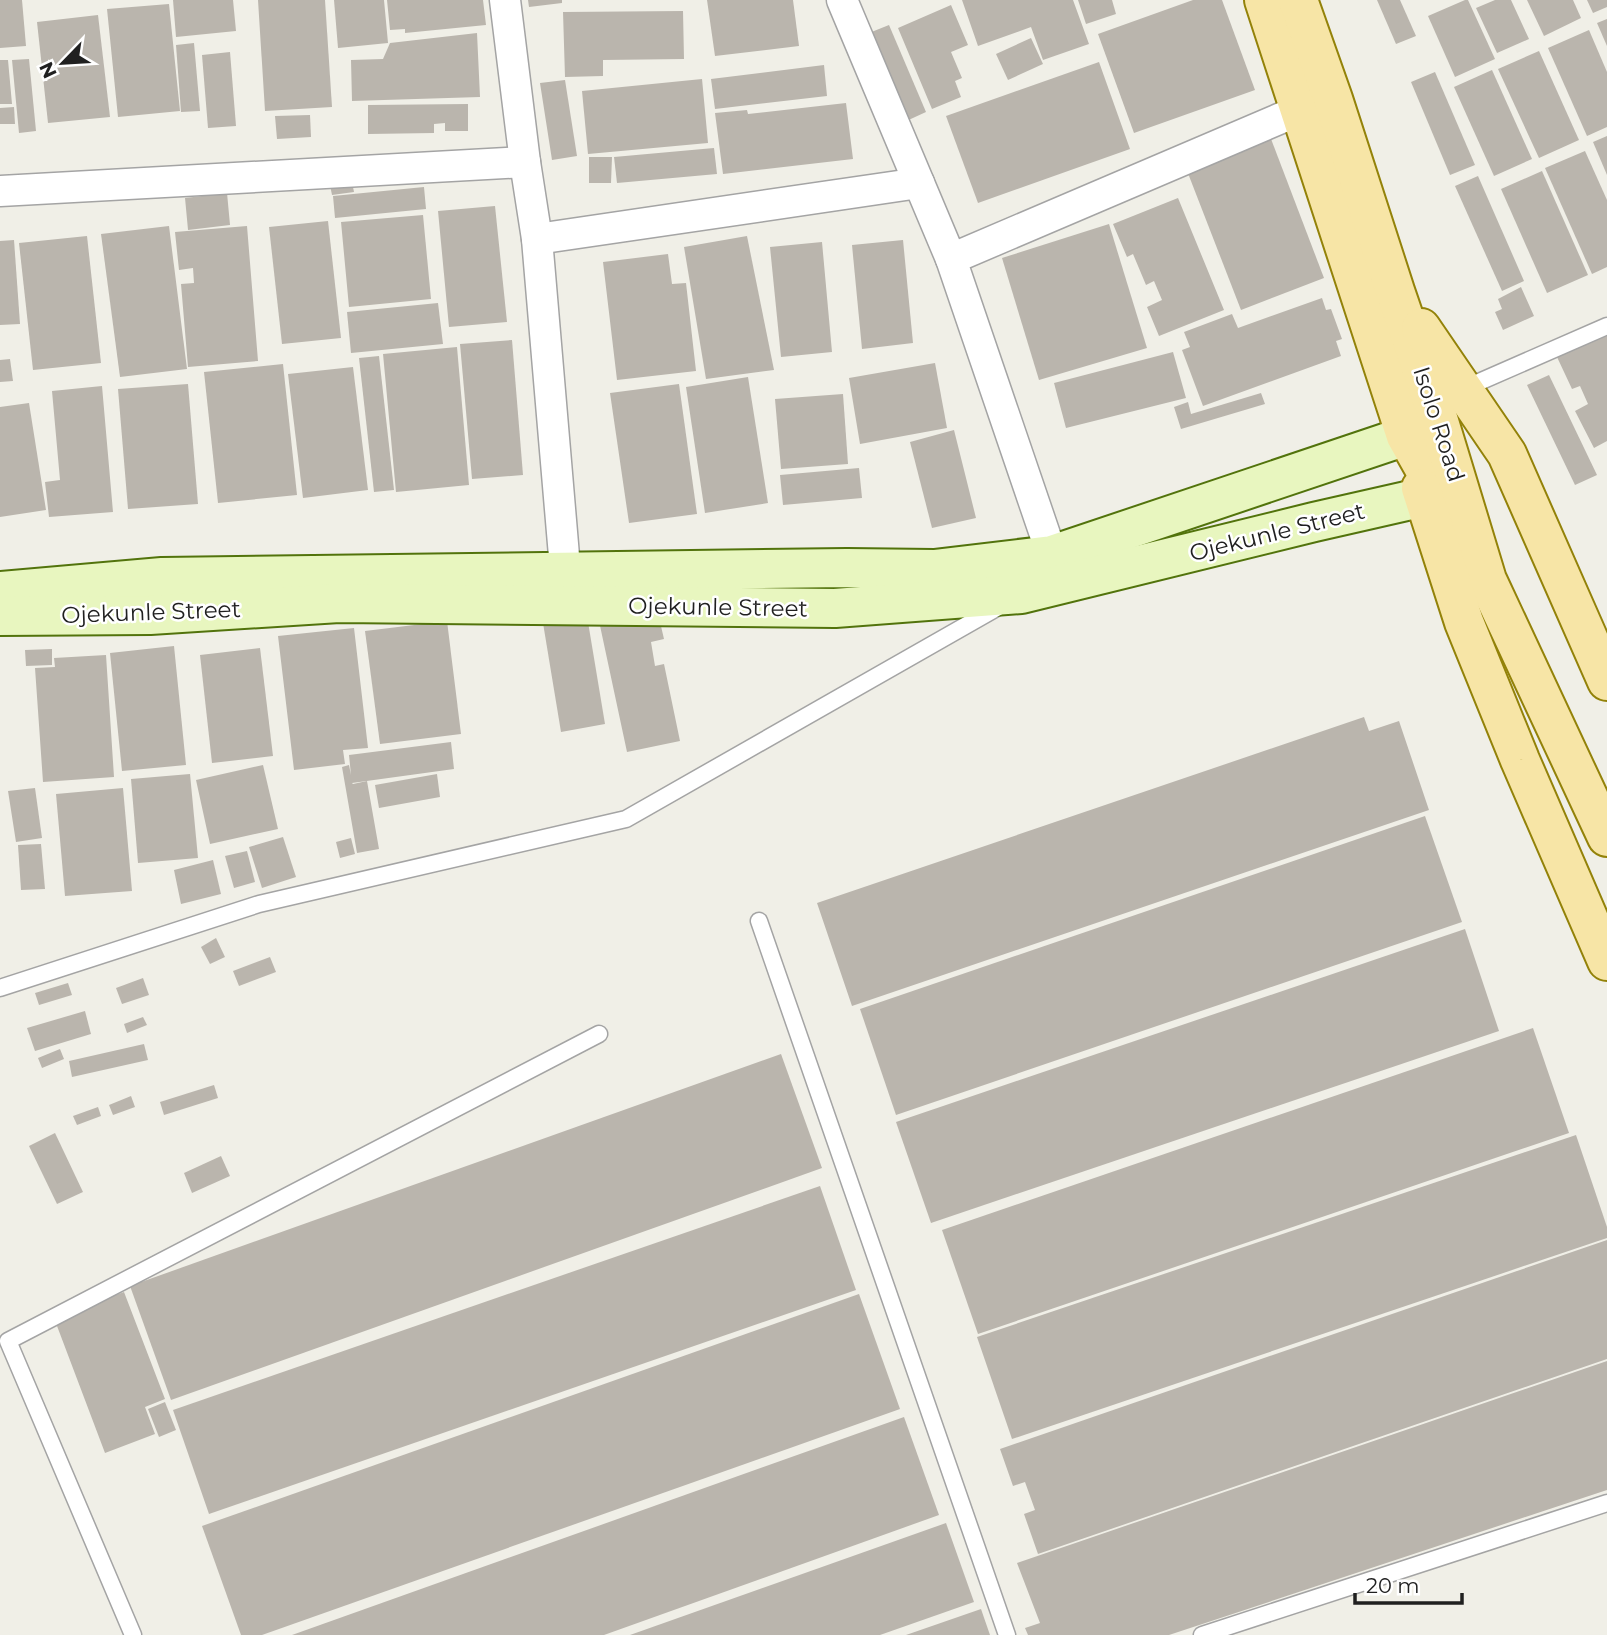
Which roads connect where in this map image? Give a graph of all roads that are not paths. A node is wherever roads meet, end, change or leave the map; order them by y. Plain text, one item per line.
1 (505, 0) edge
2 (842, 0) edge
3 (1264, 0) edge
4 (1298, 0) edge
5 (1300, 110) junction
6 (525, 162) junction
7 (919, 183) junction
8 (0, 191) edge
9 (537, 239) junction
10 (951, 259) junction
11 (1395, 291) junction
12 (1607, 326) edge
13 (1463, 389) junction
14 (1406, 436) junction
15 (1424, 497) junction
16 (1052, 555) junction
17 (1487, 580) junction
18 (567, 588) junction
19 (0, 591) edge
20 (1021, 594) junction
21 (0, 616) edge
22 (1607, 681) edge
23 (1607, 837) edge
24 (759, 920) dead end
25 (1607, 961) edge
26 (0, 988) edge
27 (599, 1034) dead end
28 (1607, 1503) edge
29 (133, 1635) edge
30 (1007, 1635) edge
31 (1202, 1635) edge

1 - 6 street
2 - 7 street
3 - 5 main road
4 - 11 main road, Isolo Road
5 - 10 street
5 - 14 main road
6 - 8 street
6 - 9 street
7 - 9 street
7 - 10 street
9 - 18 street
10 - 16 street
11 - 13 main road
11 - 17 main road, Isolo Road
12 - 13 lane
13 - 22 main road
14 - 15 main road
14 - 16 street, Ojekunle Street
14 - 17 main road
15 - 20 street, Ojekunle Street
15 - 25 main road
16 - 18 street, Ojekunle Street
17 - 23 main road, Isolo Road
18 - 19 street, Ojekunle Street
18 - 20 street, Ojekunle Street
18 - 21 street, Ojekunle Street
20 - 26 lane
24 - 30 lane
27 - 29 lane
28 - 31 lane

